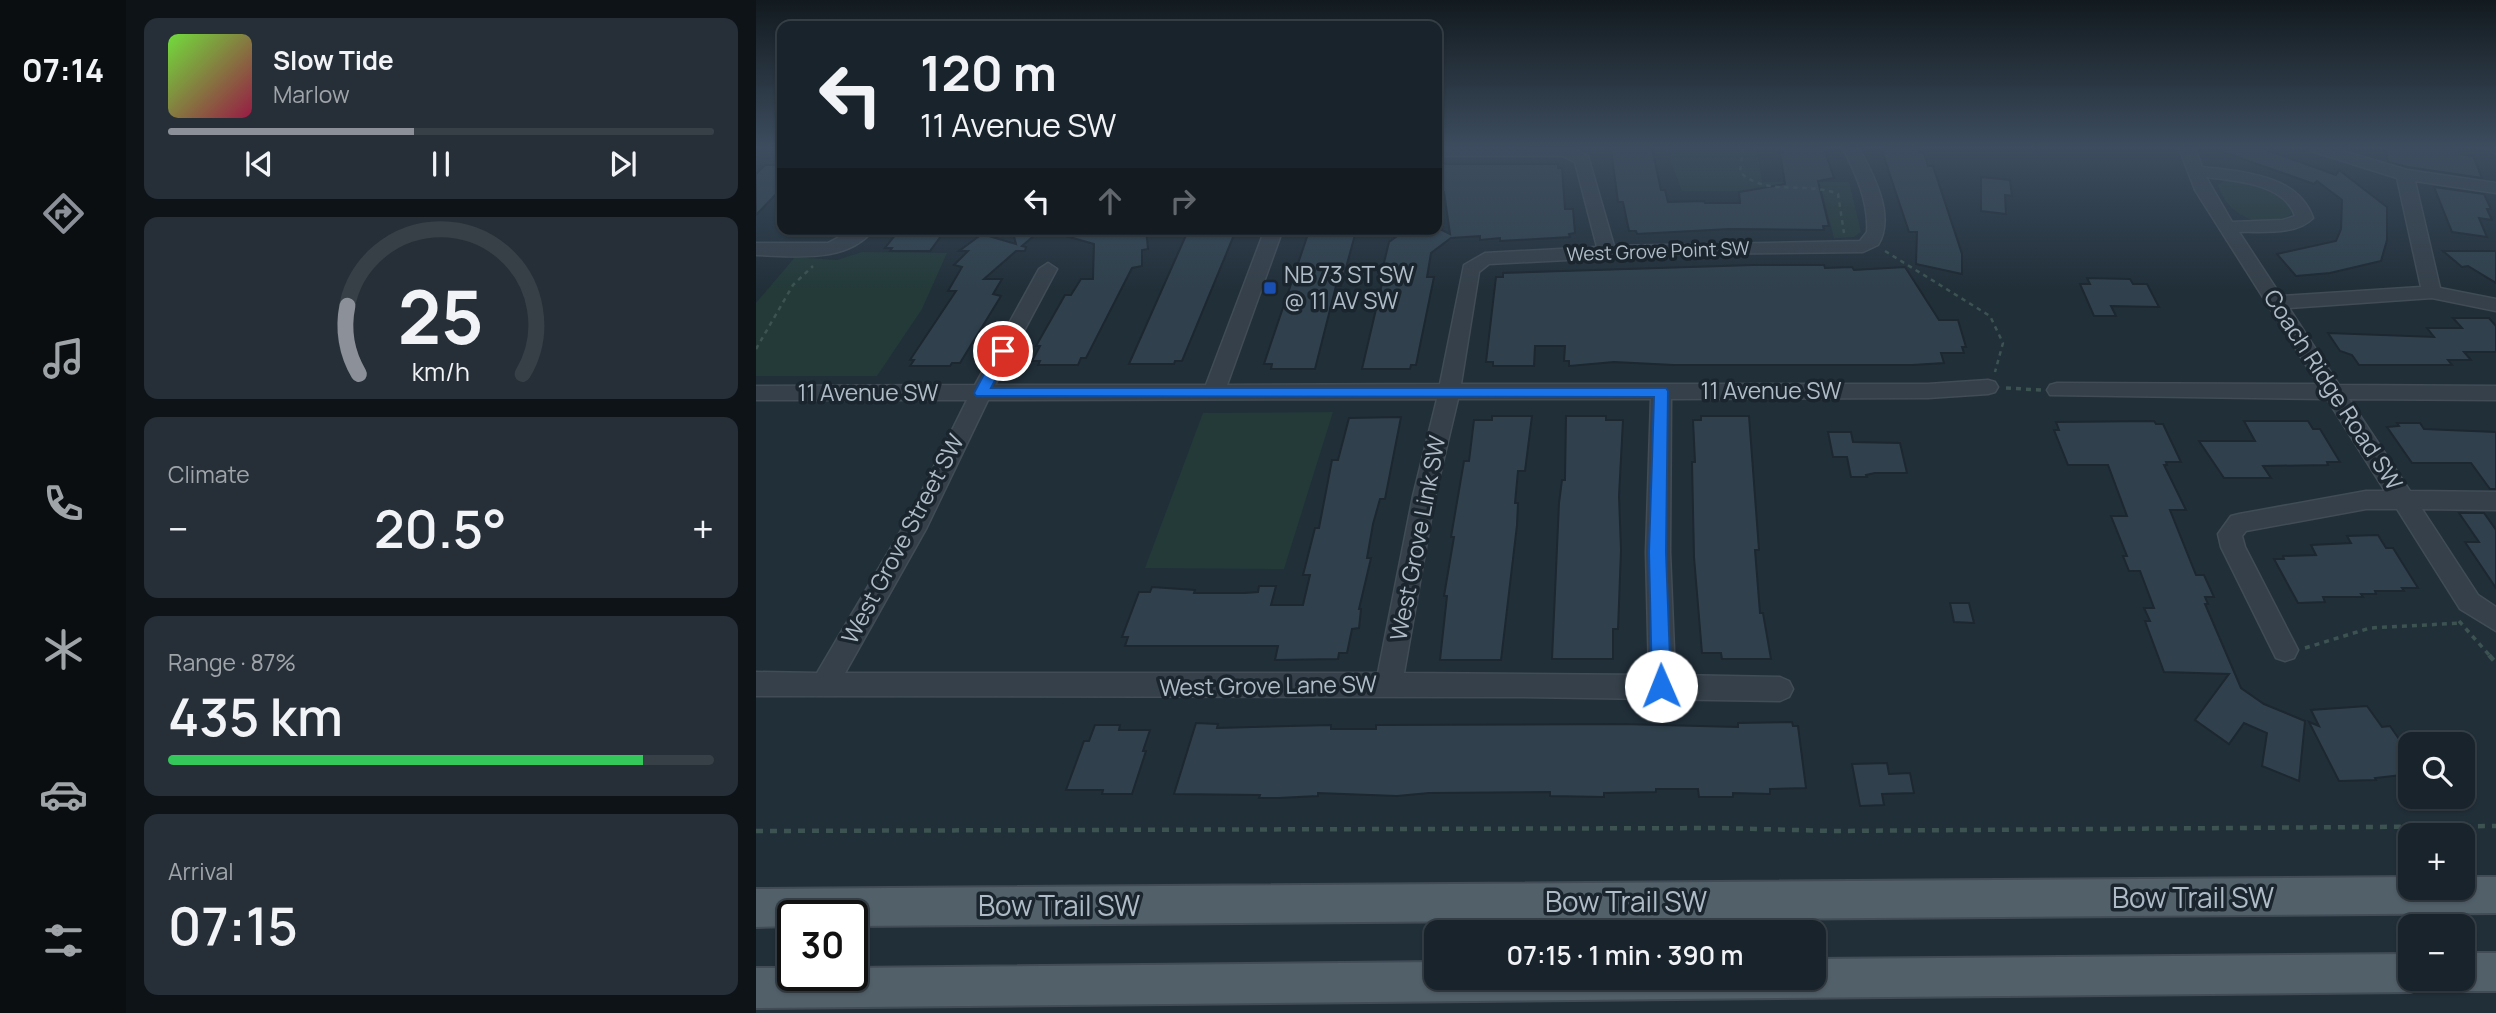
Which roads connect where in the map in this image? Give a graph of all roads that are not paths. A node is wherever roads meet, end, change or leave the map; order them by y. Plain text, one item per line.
1 (1592, 195) edge
2 (1870, 195) edge
3 (2206, 195) edge
4 (2289, 195) edge
5 (2410, 195) edge
6 (2228, 228) junction
7 (859, 235) edge
8 (1272, 235) edge
9 (756, 248) edge
10 (1607, 252) junction
11 (1048, 269) dead end
12 (2432, 292) junction
13 (2277, 303) junction
14 (2496, 305) edge
15 (1987, 387) road end
16 (2057, 390) road end
17 (1449, 391) junction
18 (1661, 391) junction
19 (1214, 392) junction
20 (981, 393) junction
21 (2496, 393) edge
22 (2336, 394) junction
23 (760, 399) edge
24 (2496, 500) edge
25 (2404, 501) junction
26 (2496, 620) edge
27 (2285, 650) road end
28 (756, 684) edge
29 (1389, 684) junction
30 (824, 685) junction
31 (1661, 686) junction
32 (1780, 689) dead end
33 (2496, 895) edge
34 (756, 908) edge
35 (2475, 972) edge
36 (2496, 972) edge
37 (2398, 973) edge
38 (756, 988) edge

1 - 10 street
2 - 10 street, West Grove Point SW
3 - 6 street, Coach Ridge Road SW
4 - 6 street
5 - 12 street
6 - 13 street, Coach Ridge Road SW
7 - 9 street
8 - 19 street
10 - 17 street, West Grove Point SW
11 - 20 street, West Grove Street SW
12 - 13 street
12 - 14 street
13 - 22 street, Coach Ridge Road SW
15 - 18 street, 11 Avenue SW
16 - 22 street
17 - 18 street, 11 Avenue SW
17 - 19 street, 11 Avenue SW
17 - 29 street, West Grove Link SW
18 - 31 street
19 - 20 street, 11 Avenue SW
20 - 23 street, 11 Avenue SW
20 - 30 street, West Grove Street SW
21 - 22 street
22 - 25 street, Coach Ridge Road SW
24 - 25 street
25 - 26 street, Coach Ridge Road SW
25 - 27 street
28 - 30 street, West Grove Lane SW
29 - 30 street, West Grove Lane SW
29 - 31 street, West Grove Lane SW
31 - 32 street, West Grove Lane SW
33 - 34 main road, Bow Trail SW
35 - 36 main road
37 - 38 main road

